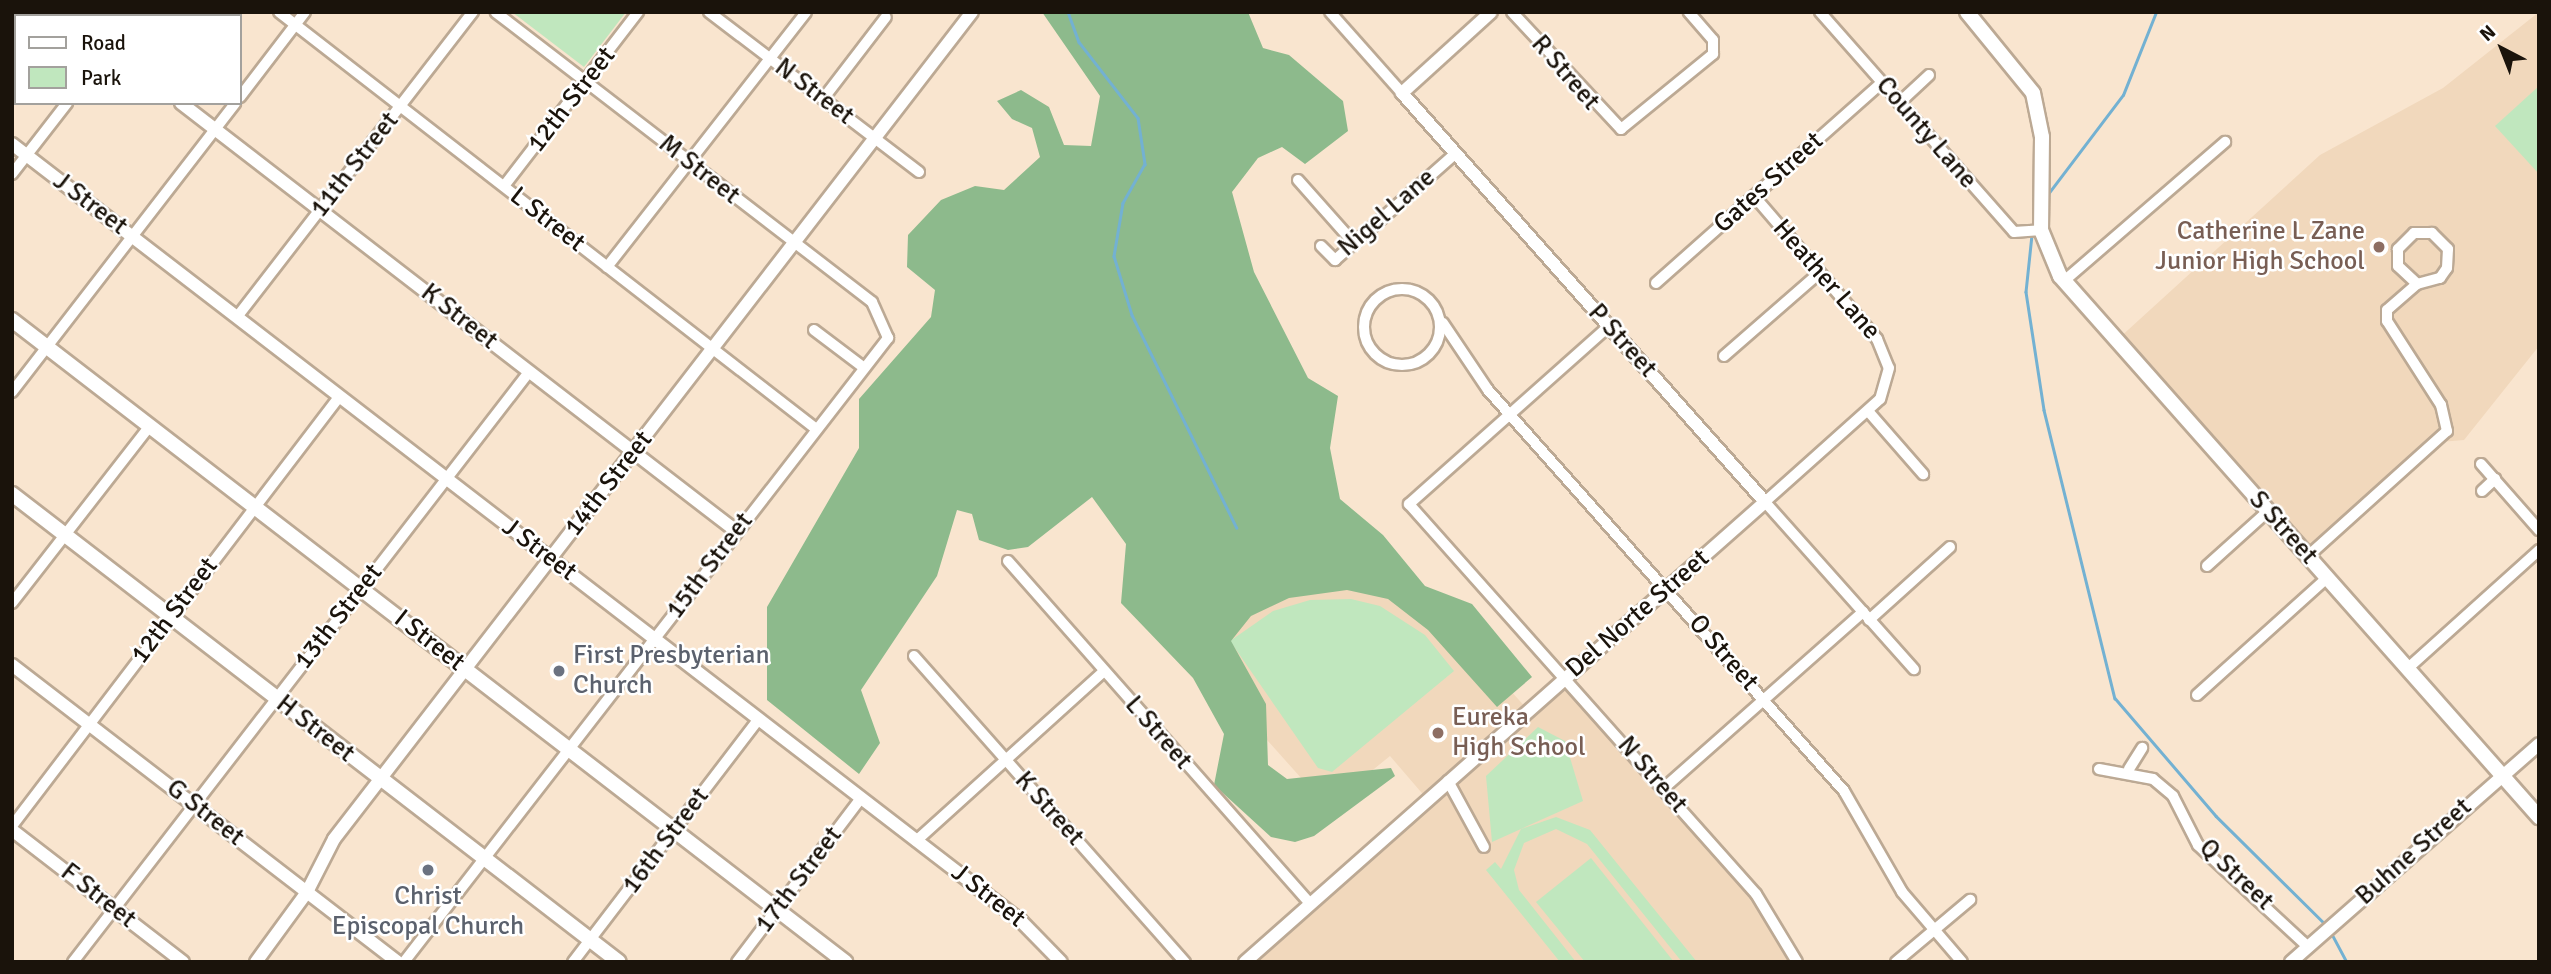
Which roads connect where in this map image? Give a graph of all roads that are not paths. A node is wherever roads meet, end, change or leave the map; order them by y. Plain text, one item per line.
1 (279, 12) edge
2 (305, 12) edge
3 (473, 12) edge
4 (496, 12) edge
5 (638, 12) edge
6 (709, 12) edge
7 (806, 12) edge
8 (972, 12) edge
9 (1330, 12) edge
10 (1491, 12) edge
11 (1512, 12) edge
12 (1689, 12) edge
13 (1821, 12) edge
14 (1967, 12) edge
15 (886, 17) dead end
16 (296, 25) junction
17 (771, 58) junction
18 (1929, 75) dead end
19 (586, 83) junction
20 (1881, 83) junction
21 (1402, 93) junction
22 (242, 94) edge
23 (822, 99) junction
24 (1899, 103) junction
25 (65, 105) edge
26 (184, 105) edge
27 (233, 105) edge
28 (400, 106) junction
29 (215, 129) junction
30 (875, 137) junction
31 (2225, 142) dead end
32 (12, 144) edge
33 (1455, 154) junction
34 (27, 155) junction
35 (689, 162) junction
36 (919, 172) dead end
37 (12, 174) edge
38 (1298, 180) dead end
39 (504, 186) junction
40 (1754, 196) junction
41 (320, 210) junction
42 (2041, 230) junction
43 (133, 237) junction
44 (795, 243) junction
45 (1354, 243) junction
46 (1321, 246) dead end
47 (607, 267) junction
48 (1819, 272) junction
49 (2064, 281) junction
50 (1657, 283) dead end
51 (2417, 284) junction
52 (237, 317) junction
53 (12, 320) edge
54 (1443, 323) junction
55 (1609, 326) junction
56 (814, 330) dead end
57 (888, 338) joint
58 (48, 347) junction
59 (714, 349) junction
60 (1724, 356) dead end
61 (863, 368) junction
62 (1889, 368) joint
63 (529, 372) junction
64 (12, 393) edge
65 (339, 397) junction
66 (1868, 411) junction
67 (1510, 413) junction
68 (150, 426) junction
69 (815, 428) junction
70 (633, 453) junction
71 (2481, 464) dead end
72 (1923, 474) dead end
73 (446, 478) junction
74 (2495, 479) junction
75 (2482, 491) dead end
76 (12, 494) edge
77 (1765, 502) junction
78 (255, 507) junction
79 (2268, 511) junction
80 (2539, 530) edge
81 (736, 531) junction
82 (65, 535) junction
83 (1950, 547) dead end
84 (2539, 550) edge
85 (2308, 556) junction
86 (551, 560) junction
87 (1008, 561) dead end
88 (2207, 566) dead end
89 (2327, 578) junction
90 (1666, 588) junction
91 (361, 589) junction
92 (12, 603) edge
93 (1866, 616) junction
94 (170, 617) junction
95 (655, 638) junction
96 (914, 656) dead end
97 (12, 665) edge
98 (464, 668) junction
99 (1914, 669) dead end
100 (2407, 669) junction
101 (1104, 671) junction
102 (1566, 676) junction
103 (2197, 695) dead end
104 (1762, 697) junction
105 (276, 698) junction
106 (759, 719) junction
107 (90, 725) junction
108 (2539, 744) edge
109 (2142, 747) dead end
110 (570, 749) junction
111 (1006, 760) junction
112 (2099, 769) dead end
113 (2129, 769) junction
114 (2501, 774) junction
115 (381, 779) junction
116 (1448, 781) junction
117 (1664, 788) junction
118 (861, 798) junction
119 (194, 805) junction
120 (2539, 817) edge
121 (12, 828) edge
122 (675, 830) junction
123 (916, 841) junction
124 (1484, 847) dead end
125 (483, 859) junction
126 (307, 892) junction
127 (1970, 900) dead end
128 (1310, 904) junction
129 (114, 909) junction
130 (776, 909) junction
131 (1933, 929) junction
132 (591, 939) junction
133 (2308, 947) junction
134 (73, 962) edge
135 (183, 962) edge
136 (256, 962) edge
137 (397, 962) edge
138 (404, 962) edge
139 (573, 962) edge
140 (620, 962) edge
141 (737, 962) edge
142 (845, 962) edge
143 (1060, 962) edge
144 (1185, 962) edge
145 (1245, 962) edge
146 (1797, 962) edge
147 (1896, 962) edge
148 (1962, 962) edge
149 (2291, 962) edge

1 - 16 street, L Street
2 - 16 street
3 - 28 street, 11th Street
4 - 19 street, M Street
5 - 19 street, 12th Street
6 - 17 street, N Street
7 - 17 street
8 - 30 street, 14th Street
9 - 21 street, P Street
10 - 21 street
11 - 12 street, R Street
13 - 20 street, County Lane
14 - 42 main road
15 - 23 street
16 - 22 street
16 - 28 street, L Street
17 - 23 street, N Street
17 - 35 street
18 - 24 street
19 - 35 street, M Street
19 - 39 street, 12th Street
20 - 24 street, County Lane
20 - 40 street, Gates Street
21 - 33 street, P Street
23 - 30 street, N Street
24 - 42 street, County Lane
25 - 34 street
26 - 29 street, K Street
27 - 29 street
28 - 39 street, L Street
28 - 41 street, 11th Street
29 - 41 street, K Street
29 - 43 street
30 - 36 street, N Street
30 - 44 street, 14th Street
31 - 49 street
32 - 34 street, J Street
33 - 45 street, Nigel Lane
33 - 55 street, P Street
34 - 37 street
34 - 43 street, J Street
35 - 44 street, M Street
35 - 47 street
38 - 45 street
39 - 47 street, L Street
40 - 48 street, Heather Lane
40 - 50 street, Gates Street
41 - 52 street, 11th Street
41 - 63 street, K Street
42 - 49 main road, S Street
43 - 52 street, J Street
43 - 58 street
44 - 57 street, M Street
44 - 59 street, 14th Street
45 - 46 street, Nigel Lane
47 - 59 street, L Street
48 - 60 street
48 - 62 street, Heather Lane
49 - 79 main road, S Street
51 - 51 street
51 - 85 street
52 - 65 street, J Street
53 - 58 main road, I Street
54 - 54 street
54 - 67 street, O Street
55 - 67 street
55 - 77 street, P Street
56 - 61 street
57 - 61 street, 15th Street
58 - 64 street
58 - 68 main road, I Street
59 - 69 street, L Street
59 - 70 street, 14th Street
61 - 69 street, 15th Street
62 - 66 street, Del Norte Street
63 - 70 street, K Street
63 - 73 street, 13th Street
65 - 73 street, J Street
65 - 78 street, 12th Street
66 - 72 street
66 - 77 street, Del Norte Street
67 - 90 street, O Street
67 - 102 street, N Street
68 - 78 main road, I Street
68 - 82 street
69 - 81 street, 15th Street
70 - 81 street, K Street
70 - 86 street, 14th Street
71 - 74 street
73 - 86 street, J Street
73 - 91 street, 13th Street
74 - 75 street
74 - 80 street
76 - 82 main road, H Street
77 - 90 street, Del Norte Street
77 - 93 street, P Street
78 - 91 main road, I Street
78 - 94 street, 12th Street
79 - 85 main road, S Street
79 - 88 street
81 - 95 street, 15th Street
82 - 92 street
82 - 94 main road, H Street
83 - 93 street
84 - 100 street
85 - 89 main road, S Street
86 - 95 street, J Street
86 - 98 street, 14th Street
87 - 101 street, L Street
89 - 100 main road, S Street
89 - 103 street
90 - 102 street, Del Norte Street
90 - 104 street, O Street
91 - 98 main road, I Street
91 - 105 street, 13th Street
93 - 99 street, P Street
93 - 104 street
94 - 105 main road, H Street
94 - 107 street, 12th Street
95 - 106 street, J Street
95 - 110 street, 15th Street
96 - 111 street, K Street
97 - 107 street, G Street
98 - 110 main road, I Street
98 - 115 street, 14th Street
100 - 114 main road, S Street
101 - 111 street
101 - 128 street, L Street
102 - 116 street, Del Norte Street
102 - 117 street, N Street
104 - 117 street
104 - 131 street, O Street
105 - 115 main road, H Street
105 - 119 street, 13th Street
106 - 118 street, J Street
106 - 122 street, 16th Street
107 - 119 street, G Street
107 - 121 street, 12th Street
108 - 114 street, Buhne Street
109 - 113 street
110 - 122 main road, I Street
110 - 125 street, 15th Street
111 - 123 street
111 - 144 street, K Street
112 - 113 street
113 - 133 street, Q Street
114 - 120 main road, S Street
114 - 133 street, Buhne Street
115 - 125 main road, H Street
115 - 126 street, 14th Street
116 - 124 street
116 - 128 street, Del Norte Street
117 - 146 street, N Street
118 - 123 street, J Street
118 - 130 street, 17th Street
119 - 126 street, G Street
119 - 129 street, 13th Street
121 - 129 street, F Street
122 - 130 main road, I Street
122 - 132 street, 16th Street
123 - 143 street, J Street
125 - 132 main road, H Street
125 - 138 street, 15th Street
126 - 136 street, 14th Street
126 - 137 street, G Street
127 - 131 street
128 - 145 street, Del Norte Street
129 - 134 street, 13th Street
129 - 135 street, F Street
130 - 141 street, 17th Street
130 - 142 main road, I Street
131 - 147 street
131 - 148 street, O Street
132 - 139 street, 16th Street
132 - 140 main road, H Street
133 - 149 street, Buhne Street

